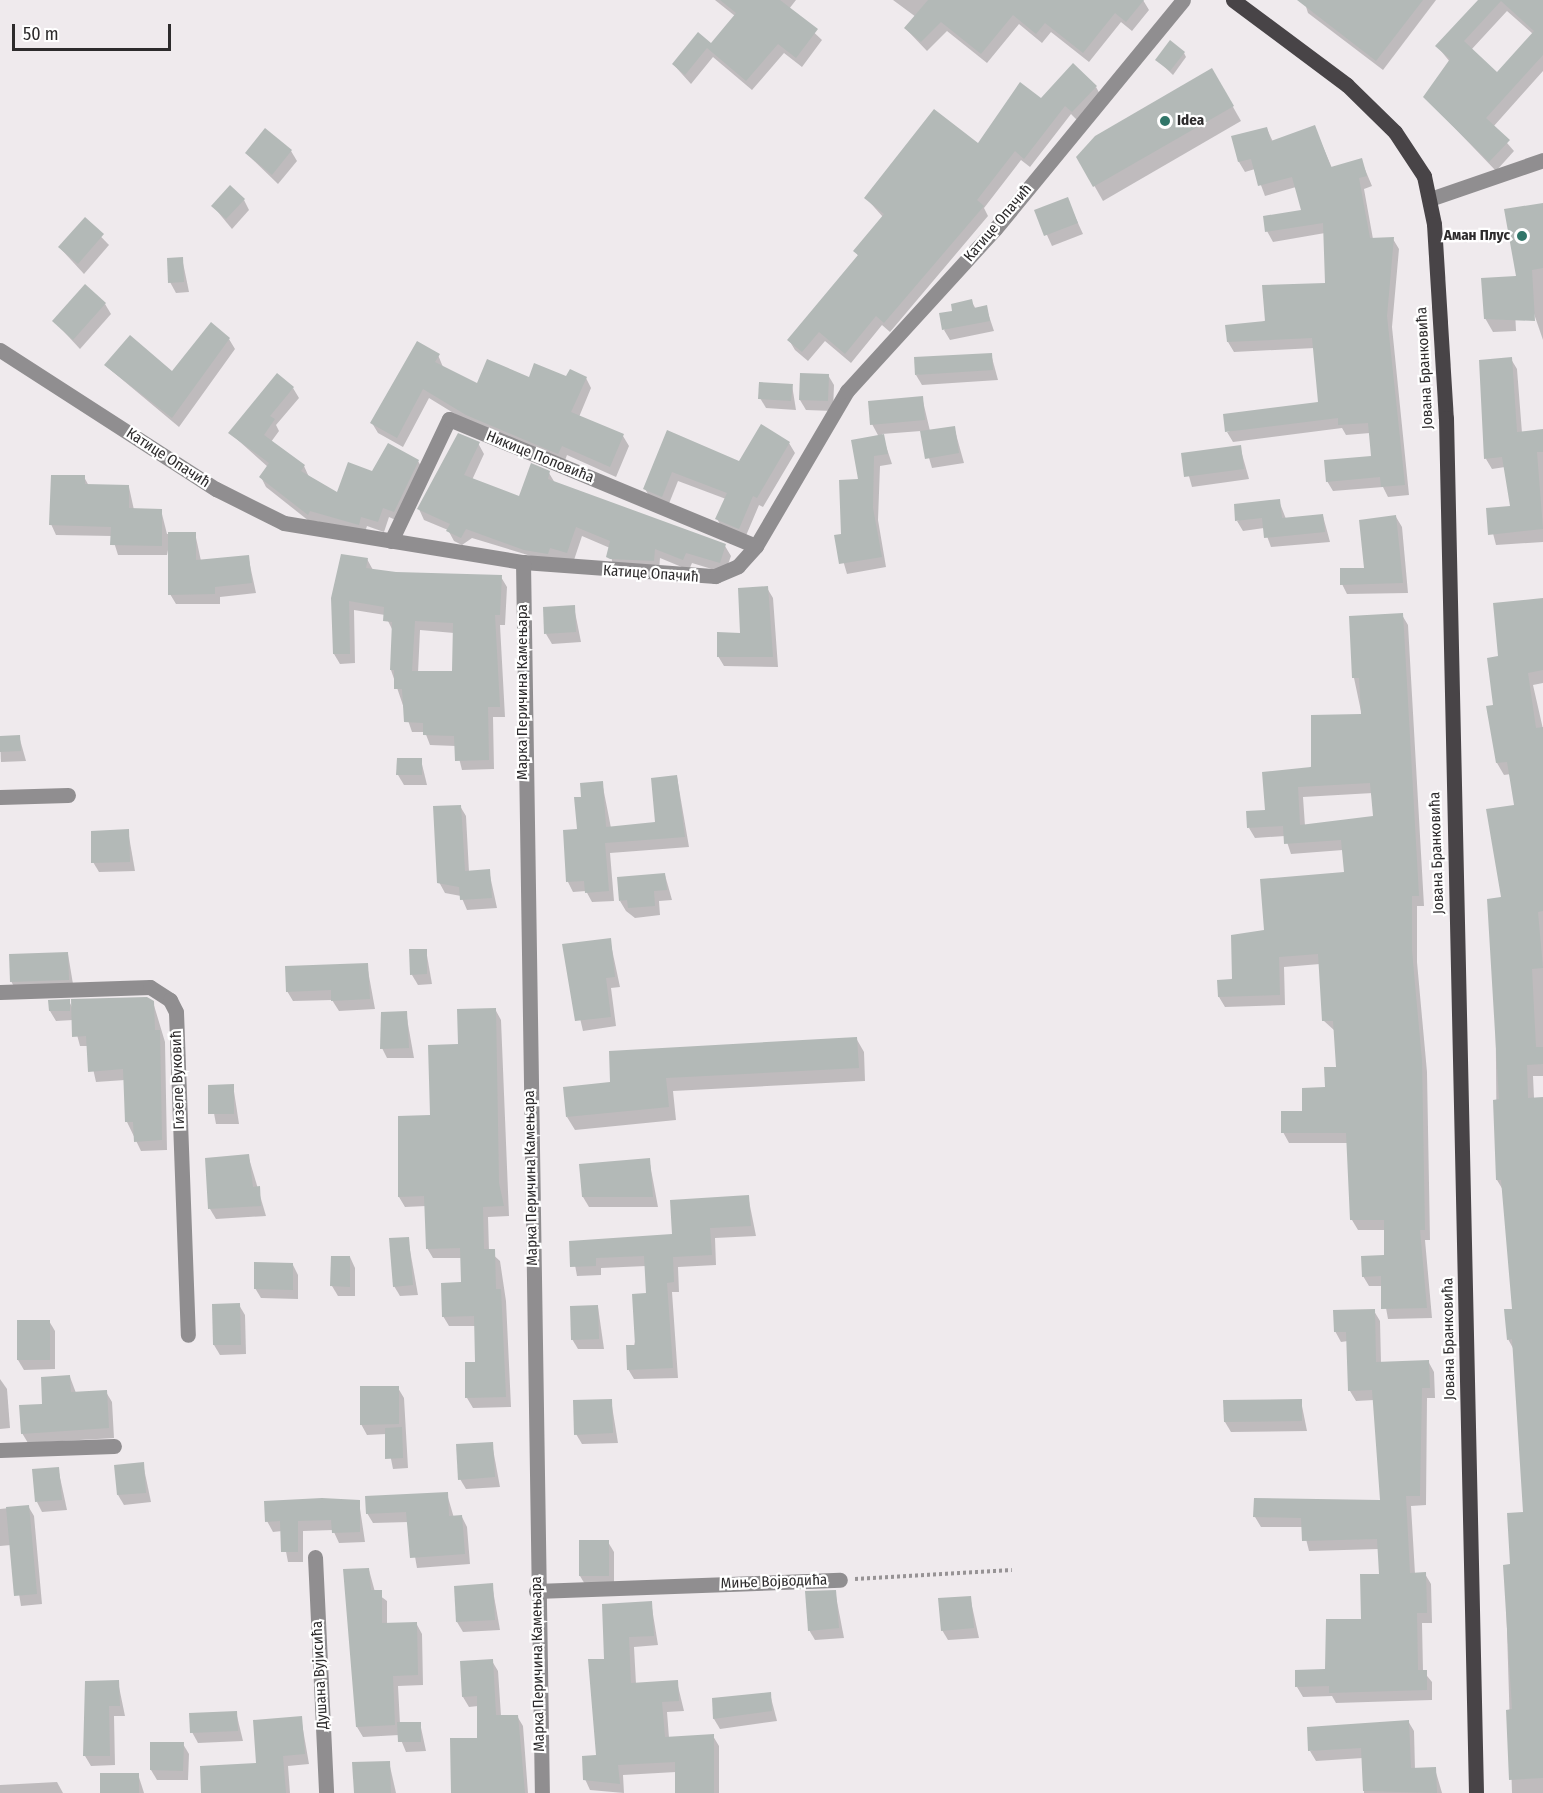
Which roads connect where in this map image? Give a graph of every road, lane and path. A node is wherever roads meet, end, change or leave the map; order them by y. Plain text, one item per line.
1 (1183, 0) edge
2 (1233, 0) edge
3 (1543, 160) edge
4 (1430, 199) junction
5 (0, 350) edge
6 (391, 541) junction
7 (756, 546) junction
8 (523, 562) junction
9 (68, 795) dead end
10 (0, 797) edge
11 (0, 992) edge
12 (188, 1335) dead end
13 (114, 1446) dead end
14 (0, 1450) edge
15 (315, 1557) dead end
16 (1012, 1570) dead end
17 (840, 1580) joint
18 (536, 1591) junction
19 (326, 1793) edge
20 (542, 1793) edge
21 (1476, 1793) edge

1 - 7 street, Катице Опачић
2 - 4 main road, Јована Бранковића
3 - 4 street
4 - 21 main road, Јована Бранковића
5 - 6 street, Катице Опачић
6 - 7 street, Никице Поповића
6 - 8 street, Катице Опачић
7 - 8 street, Катице Опачић
8 - 18 street, Марка Перичина Камењара
9 - 10 street
11 - 12 street, Гизеле Вуковић
13 - 14 street
15 - 19 street, Душана Вујисића
16 - 17 path, Миње Војводића
17 - 18 street, Миње Војводића
18 - 20 street, Марка Перичина Камењара

